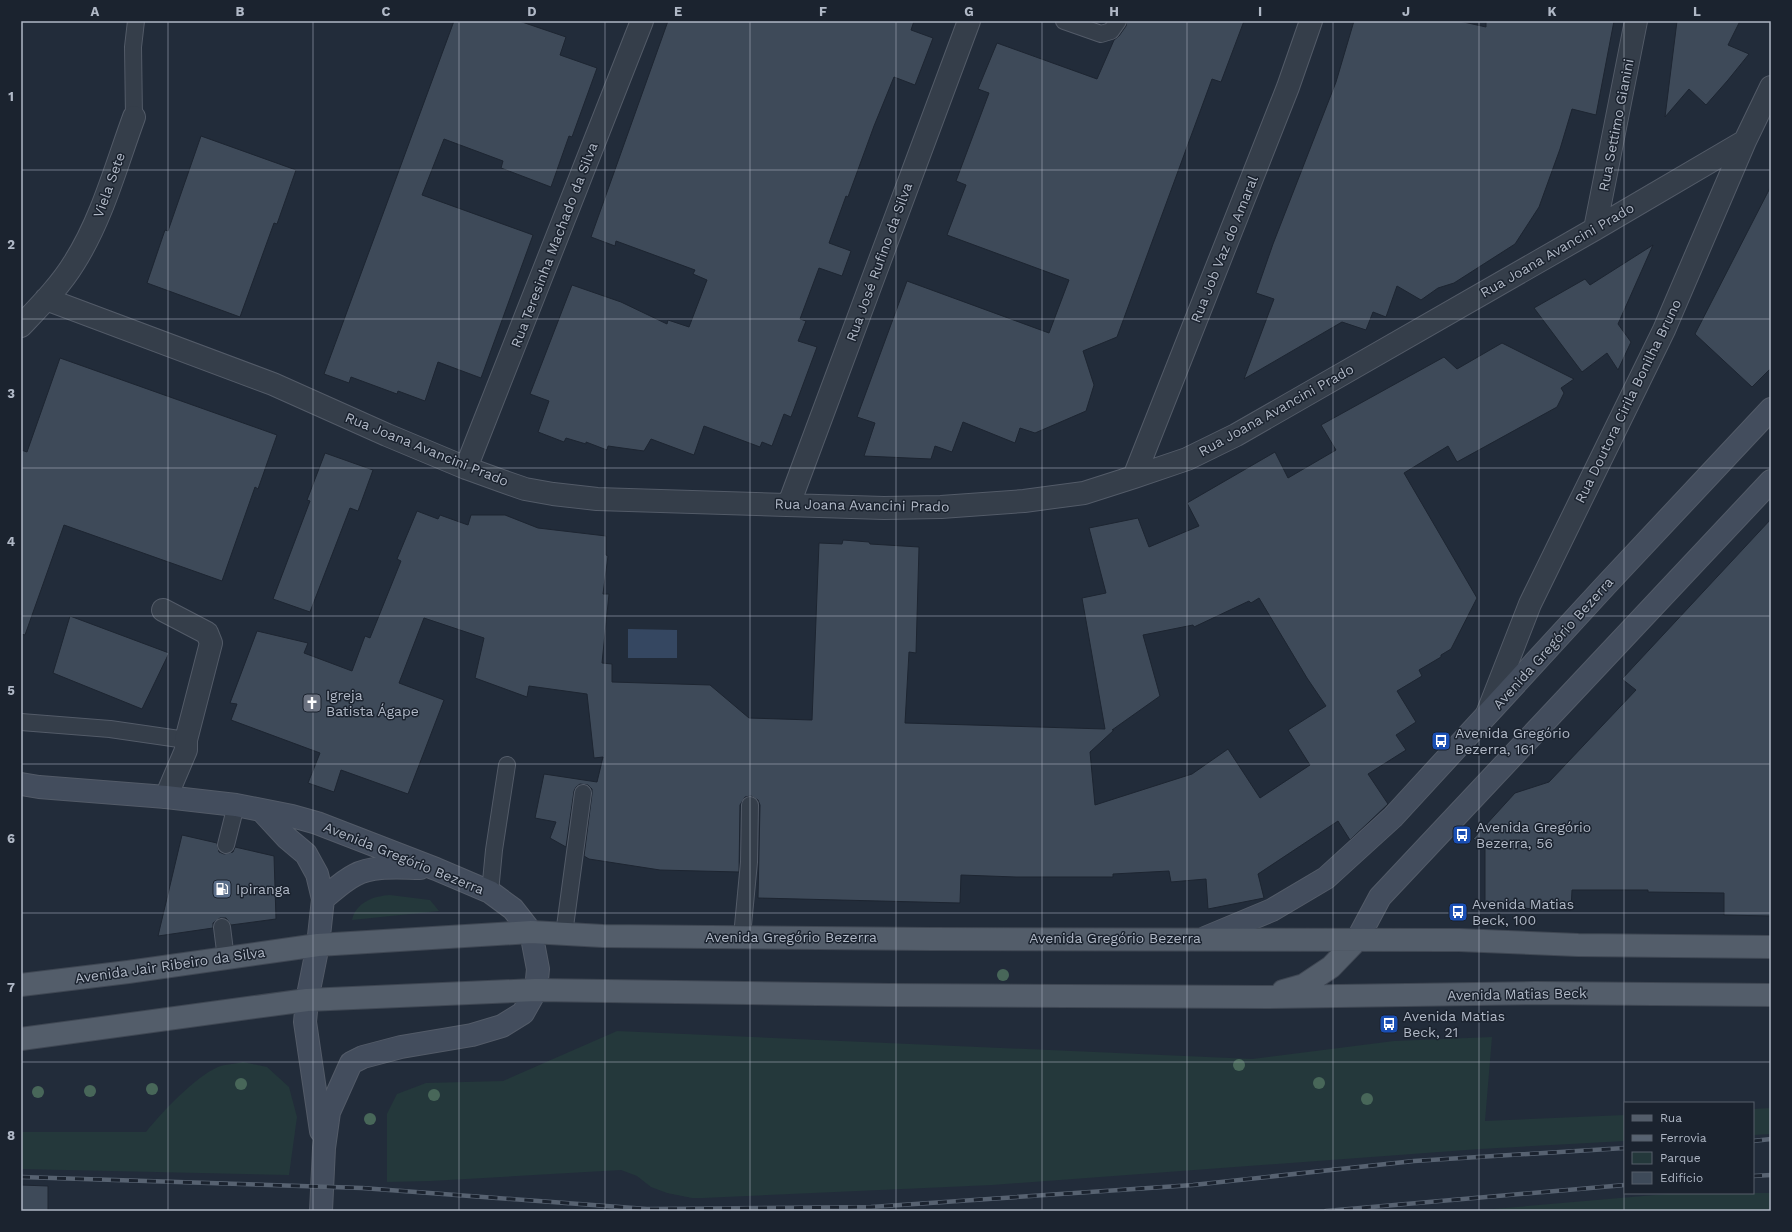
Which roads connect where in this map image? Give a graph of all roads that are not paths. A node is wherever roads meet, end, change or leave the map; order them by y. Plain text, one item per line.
1 (136, 21) edge
2 (642, 21) edge
3 (969, 21) edge
4 (1064, 21) edge
5 (1118, 21) edge
6 (1311, 21) edge
7 (1636, 21) edge
8 (1771, 87) edge
9 (134, 117) joint
10 (1746, 140) junction
11 (1595, 229) junction
12 (46, 299) junction
13 (21, 326) edge
14 (1771, 409) edge
15 (466, 468) junction
16 (1134, 477) junction
17 (1771, 481) edge
18 (789, 504) junction
19 (163, 610) dead end
20 (1487, 715) junction
21 (21, 722) edge
22 (186, 740) junction
23 (507, 765) dead end
24 (21, 784) edge
25 (583, 792) dead end
26 (166, 797) junction
27 (236, 805) junction
28 (750, 805) dead end
29 (261, 810) junction
30 (226, 845) dead end
31 (436, 869) junction
32 (490, 892) junction
33 (323, 899) junction
34 (222, 927) dead end
35 (531, 932) junction
36 (564, 934) junction
37 (742, 936) junction
38 (1204, 938) junction
39 (1358, 940) junction
40 (318, 945) junction
41 (1771, 947) edge
42 (226, 958) junction
43 (21, 985) edge
44 (536, 990) junction
45 (1771, 995) edge
46 (1264, 997) junction
47 (307, 1000) junction
48 (21, 1040) edge
49 (324, 1148) junction
50 (321, 1211) edge

1 - 9 lane, Viela Sete
2 - 15 street, Rua Teresinha Machado da Silva
3 - 18 street, Rua José Rufino da Silva
4 - 5 lane
6 - 16 street, Rua Job Vaz do Amaral
7 - 11 street, Rua Settimo Gianini
8 - 10 street, Rua Doutora Cirila Bonilha Bruno
9 - 12 street, Viela Sete
10 - 11 street, Rua Joana Avancini Prado
10 - 20 street, Rua Doutora Cirila Bonilha Bruno
11 - 16 street, Rua Joana Avancini Prado
12 - 13 street, Viela Sete
12 - 15 street, Rua Joana Avancini Prado
14 - 20 street, Avenida Gregório Bezerra
15 - 18 street, Rua Joana Avancini Prado
16 - 18 street, Rua Joana Avancini Prado
17 - 39 street
19 - 22 street
20 - 38 street, Avenida Gregório Bezerra
21 - 22 lane
22 - 26 street
23 - 32 lane
24 - 26 street, Avenida Gregório Bezerra
25 - 36 lane
26 - 27 street, Avenida Gregório Bezerra
27 - 29 street, Avenida Gregório Bezerra
27 - 30 lane
28 - 37 lane
29 - 31 street, Avenida Gregório Bezerra
29 - 33 street
31 - 32 street, Avenida Gregório Bezerra
31 - 33 street
32 - 35 street, Avenida Gregório Bezerra
33 - 40 street
34 - 42 lane
35 - 36 main road, Avenida Gregório Bezerra
35 - 40 main road, Avenida Gregório Bezerra
35 - 44 street, Avenida Gregório Bezerra
36 - 37 main road, Avenida Gregório Bezerra
37 - 38 main road, Avenida Gregório Bezerra
38 - 39 main road
39 - 41 main road
39 - 46 main road
40 - 42 main road, Avenida Jair Ribeiro da Silva
40 - 47 street
42 - 43 main road, Avenida Jair Ribeiro da Silva
44 - 46 main road
44 - 47 main road
44 - 49 street
45 - 46 main road, Avenida Matias Beck
47 - 48 main road
47 - 49 street
49 - 50 street

